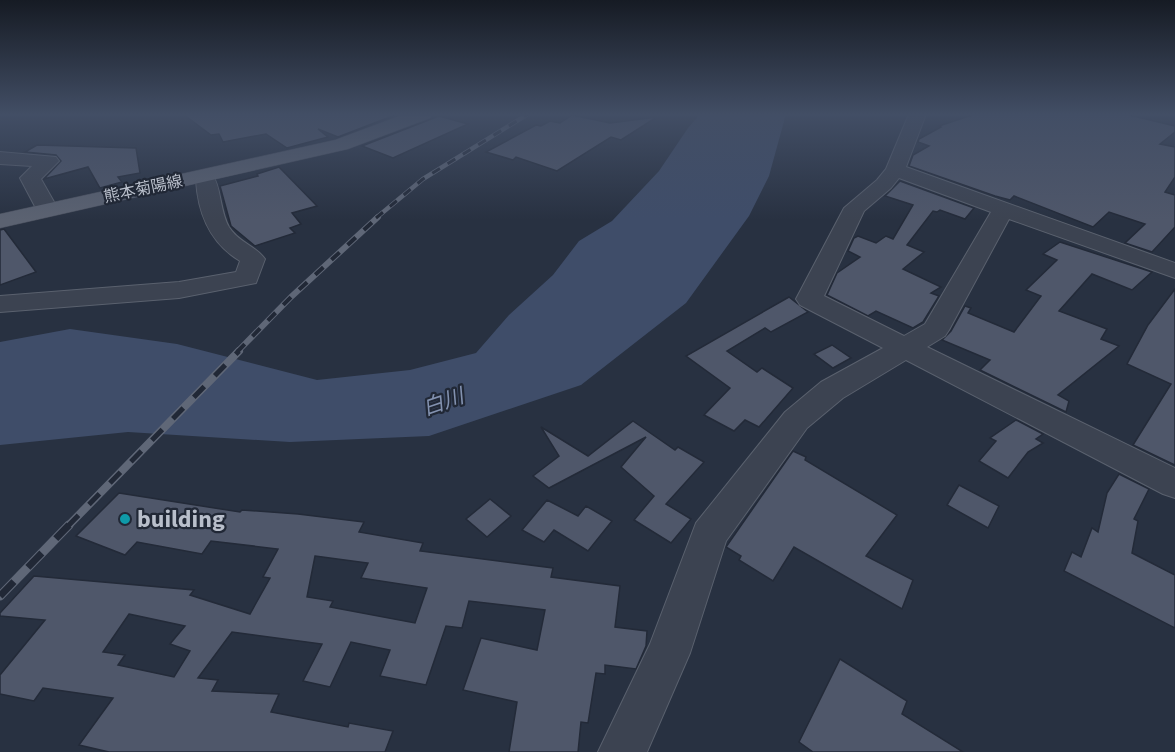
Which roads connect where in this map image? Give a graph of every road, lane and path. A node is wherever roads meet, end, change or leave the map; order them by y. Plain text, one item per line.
1 (322, 149) edge
2 (904, 149) edge
3 (0, 158) edge
4 (895, 170) junction
5 (206, 180) dead end
6 (47, 209) junction
7 (1003, 210) junction
8 (0, 221) edge
9 (1175, 271) edge
10 (0, 304) edge
11 (906, 346) junction
12 (1175, 484) edge
13 (622, 752) edge

1 - 6 main road, 熊本菊陽線
2 - 4 street
3 - 6 street
4 - 7 street
4 - 11 street
5 - 10 street
6 - 8 main road, 熊本菊陽線
7 - 9 street
7 - 11 street
11 - 12 street
11 - 13 street

